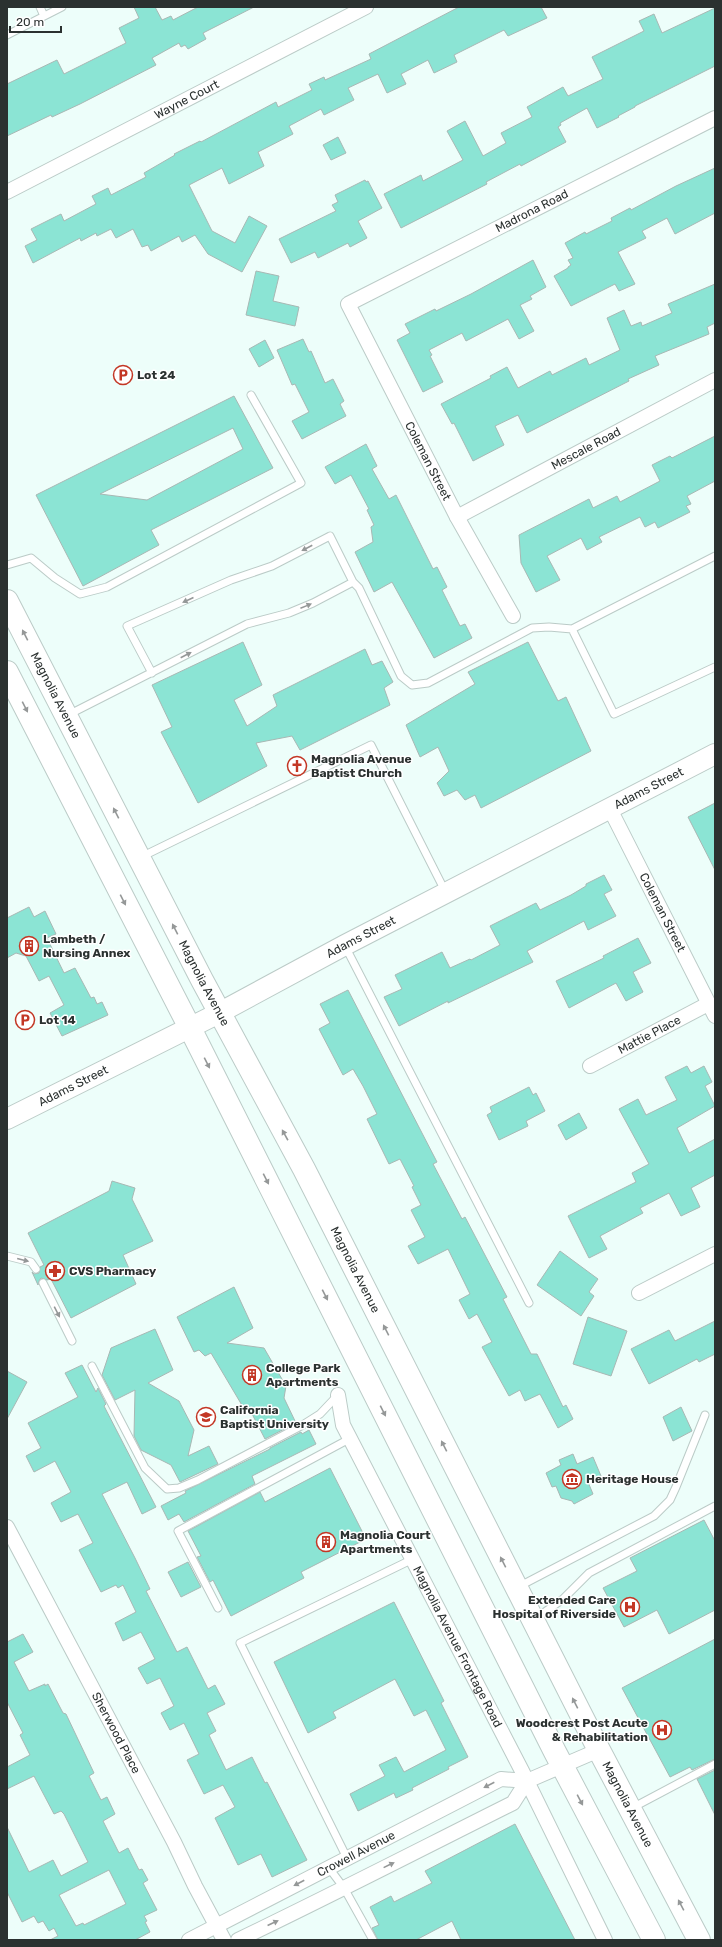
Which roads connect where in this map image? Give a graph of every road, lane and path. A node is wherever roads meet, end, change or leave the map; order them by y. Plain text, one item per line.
1 (40, 7) edge
2 (62, 7) edge
3 (366, 7) edge
4 (44, 16) junction
5 (7, 36) edge
6 (715, 118) edge
7 (7, 192) edge
8 (348, 304) joint
9 (715, 380) edge
10 (251, 395) dead end
11 (457, 517) junction
12 (715, 556) edge
13 (7, 565) edge
14 (353, 582) junction
15 (7, 601) edge
16 (513, 616) dead end
17 (572, 629) junction
18 (715, 667) edge
19 (7, 672) edge
20 (152, 673) junction
21 (66, 716) junction
22 (715, 754) edge
23 (610, 809) junction
24 (139, 858) junction
25 (446, 893) junction
26 (345, 945) junction
27 (708, 1004) junction
28 (219, 1013) junction
29 (715, 1016) edge
30 (190, 1028) junction
31 (590, 1066) dead end
32 (7, 1119) edge
33 (715, 1254) edge
34 (7, 1256) edge
35 (36, 1269) dead end
36 (43, 1283) dead end
37 (639, 1293) dead end
38 (529, 1303) dead end
39 (72, 1341) dead end
40 (92, 1366) dead end
41 (338, 1394) joint
42 (705, 1415) dead end
43 (351, 1438) junction
44 (715, 1506) edge
45 (7, 1527) edge
46 (413, 1559) junction
47 (516, 1588) junction
48 (218, 1608) dead end
49 (533, 1620) junction
50 (599, 1750) junction
51 (715, 1764) edge
52 (562, 1765) junction
53 (527, 1781) junction
54 (630, 1809) junction
55 (347, 1858) junction
56 (328, 1868) junction
57 (344, 1888) junction
58 (216, 1926) junction
59 (189, 1940) edge
60 (224, 1940) edge
61 (238, 1940) edge
62 (373, 1940) edge
63 (605, 1940) edge
64 (654, 1940) edge
65 (699, 1940) edge

1 - 4 lane
2 - 4 lane
3 - 7 street, Wayne Court
4 - 5 lane
6 - 8 street, Madrona Road
8 - 11 street, Coleman Street
9 - 11 street, Mescale Road
10 - 13 lane
11 - 16 street, Coleman Street
12 - 17 lane
14 - 17 lane
20 -> 14 lane
14 -> 20 lane
21 -> 15 main road, Magnolia Avenue
17 - 18 lane
19 -> 30 main road
20 - 21 lane
24 -> 21 main road, Magnolia Avenue
22 - 23 main road, Adams Street
23 - 25 main road, Adams Street
23 - 27 street, Coleman Street
24 - 25 lane
28 -> 24 main road, Magnolia Avenue
25 - 26 main road, Adams Street
26 - 28 main road, Adams Street
26 - 38 lane
27 - 29 street, Coleman Street
27 - 31 street, Mattie Place
28 - 30 main road, Adams Street
47 -> 28 main road, Magnolia Avenue
30 - 32 main road, Adams Street
30 -> 52 main road
33 - 37 street
34 -> 35 lane
36 -> 39 lane
40 - 41 lane
41 - 43 street, Magnolia Avenue Frontage Road
42 - 47 lane
43 - 46 street, Magnolia Avenue Frontage Road
43 - 48 lane
44 - 49 lane
45 - 58 street, Sherwood Place
46 - 53 street, Magnolia Avenue Frontage Road
46 - 55 lane
47 - 49 main road, Magnolia Avenue
50 -> 49 main road, Magnolia Avenue
50 - 52 street, Crowell Avenue
50 - 54 main road, Magnolia Avenue
51 - 54 lane
52 - 53 street, Crowell Avenue
52 -> 64 main road
53 -> 55 street, Crowell Avenue
57 -> 53 street
53 - 63 street, Magnolia Avenue Frontage Road
65 -> 54 main road, Magnolia Avenue
55 - 56 street, Crowell Avenue
56 - 57 lane
56 -> 58 street, Crowell Avenue
61 -> 57 street
57 - 62 lane
58 - 59 street, Crowell Avenue
58 - 60 street, Sherwood Place

